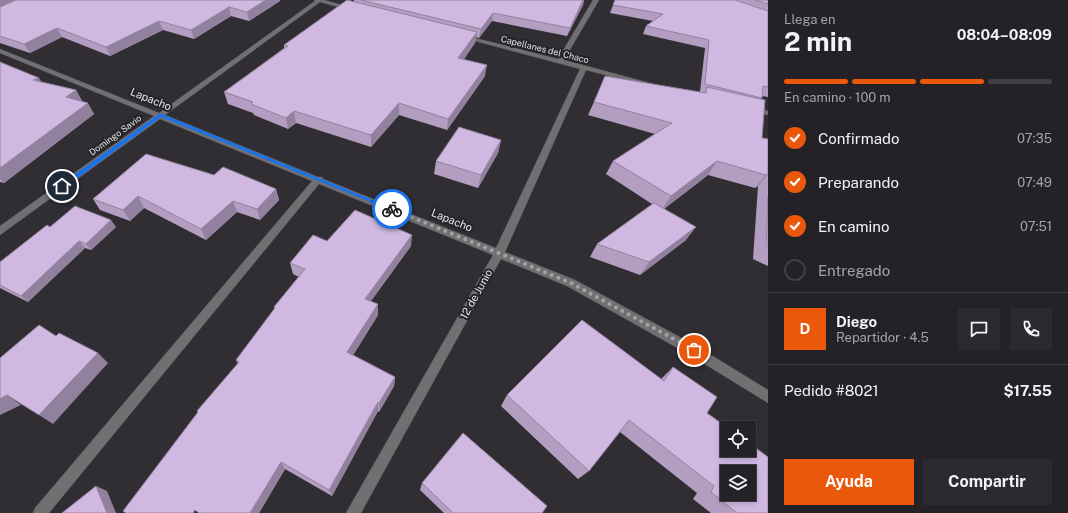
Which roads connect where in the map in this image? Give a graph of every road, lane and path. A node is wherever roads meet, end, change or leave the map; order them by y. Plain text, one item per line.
1 (319, 0) edge
2 (596, 0) edge
3 (357, 10) edge
4 (455, 35) edge
5 (0, 51) edge
6 (560, 62) junction
7 (584, 68) junction
8 (661, 87) edge
9 (745, 107) edge
10 (768, 113) edge
11 (160, 115) junction
12 (319, 179) junction
13 (0, 231) edge
14 (499, 253) junction
15 (768, 398) edge
16 (40, 513) edge
17 (353, 513) edge

1 - 3 street
1 - 11 street, Domingo Savio
2 - 6 street
4 - 6 street, Capellanes del Chaco
5 - 11 street, Lapacho
6 - 7 street, Capellanes del Chaco
7 - 8 street, Capellanes del Chaco
7 - 14 street, 12 de Junio
9 - 10 street
11 - 12 street, Lapacho
11 - 13 street, Domingo Savio
12 - 14 street, Lapacho
12 - 16 street
14 - 15 street, Lapacho
14 - 17 street, 12 de Junio

